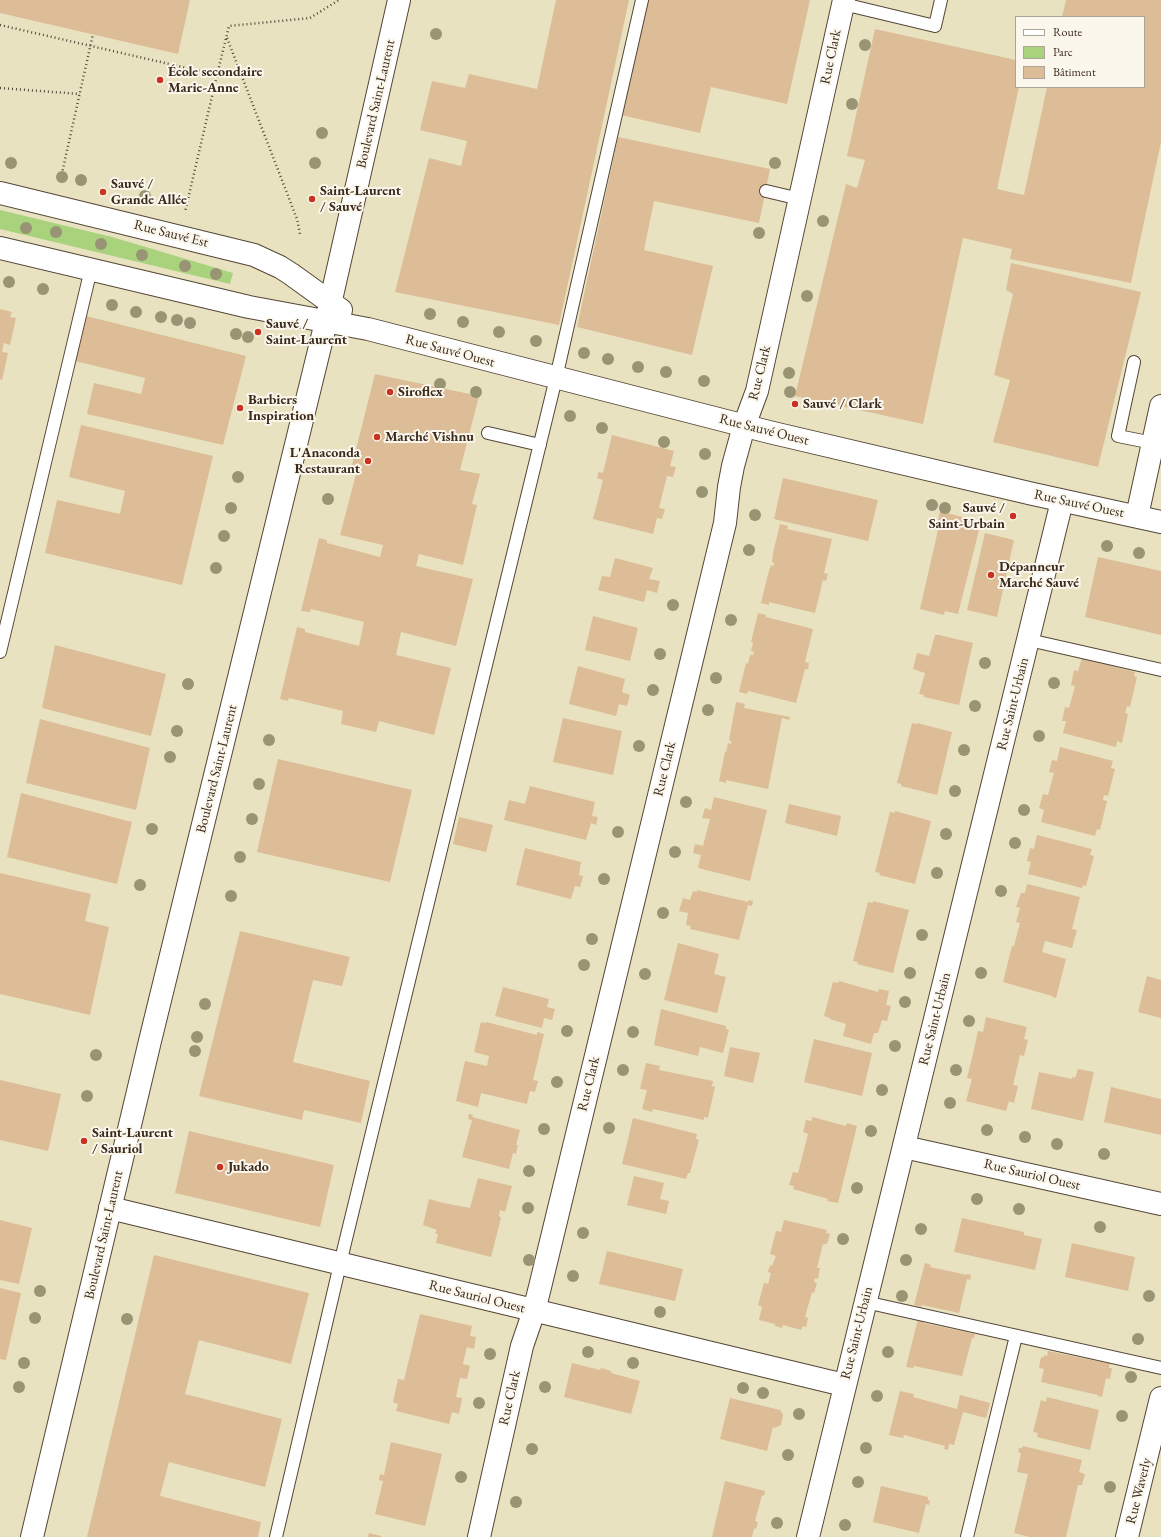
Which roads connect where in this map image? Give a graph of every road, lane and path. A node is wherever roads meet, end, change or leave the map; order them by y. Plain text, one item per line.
1 (339, 0) edge
2 (399, 0) edge
3 (642, 0) edge
4 (941, 0) edge
5 (843, 2) edge
6 (0, 25) edge
7 (93, 34) dead end
8 (227, 38) junction
9 (91, 46) junction
10 (217, 75) junction
11 (0, 88) edge
12 (80, 94) junction
13 (60, 182) dead end
14 (766, 191) dead end
15 (0, 193) edge
16 (800, 199) junction
17 (184, 212) dead end
18 (300, 234) dead end
19 (0, 248) edge
20 (91, 269) junction
21 (328, 312) junction
22 (1134, 362) dead end
23 (556, 378) junction
24 (1161, 406) edge
25 (744, 426) junction
26 (488, 433) dead end
27 (1153, 444) junction
28 (540, 446) junction
29 (1062, 501) junction
30 (1136, 516) junction
31 (1161, 522) edge
32 (1029, 640) junction
33 (0, 652) edge
34 (1161, 670) edge
35 (904, 1147) junction
36 (1161, 1204) edge
37 (110, 1208) junction
38 (341, 1264) junction
39 (865, 1302) junction
40 (534, 1311) junction
41 (1016, 1336) junction
42 (1161, 1368) edge
43 (844, 1385) junction
44 (1161, 1398) edge
45 (32, 1537) edge
46 (276, 1537) edge
47 (478, 1537) edge
48 (808, 1537) edge
49 (967, 1537) edge
50 (1127, 1537) edge

1 - 8 path
2 - 21 street, Boulevard Saint-Laurent
3 - 23 lane
4 - 5 lane
5 - 16 street, Rue Clark
6 - 9 path
7 - 9 path
8 - 10 path
8 - 18 path
9 - 10 path
9 - 12 path
10 - 17 path
11 - 12 path
12 - 13 path
14 - 16 lane
15 - 21 street, Rue Sauvé Est
16 - 25 street, Rue Clark
19 - 20 street
20 - 21 street
20 - 33 lane
21 - 23 street, Rue Sauvé Ouest
21 - 37 street, Boulevard Saint-Laurent
22 - 27 lane
23 - 25 street, Rue Sauvé Ouest
23 - 28 lane
24 - 27 street
25 - 29 street, Rue Sauvé Ouest
25 - 40 street, Rue Clark
26 - 28 lane
27 - 30 street
28 - 38 lane
29 - 30 street, Rue Sauvé Ouest
29 - 32 street, Rue Saint-Urbain
30 - 31 street, Rue Sauvé Ouest
32 - 34 lane
32 - 35 street, Rue Saint-Urbain
35 - 36 street, Rue Sauriol Ouest
35 - 39 street, Rue Saint-Urbain
37 - 38 street, Rue Sauriol Ouest
37 - 45 street, Boulevard Saint-Laurent
38 - 40 street, Rue Sauriol Ouest
38 - 46 lane
39 - 41 lane
39 - 43 street, Rue Saint-Urbain
40 - 43 street, Rue Sauriol Ouest
40 - 47 street, Rue Clark
41 - 42 lane
41 - 49 lane
43 - 48 street, Rue Saint-Urbain
44 - 50 street, Rue Waverly

